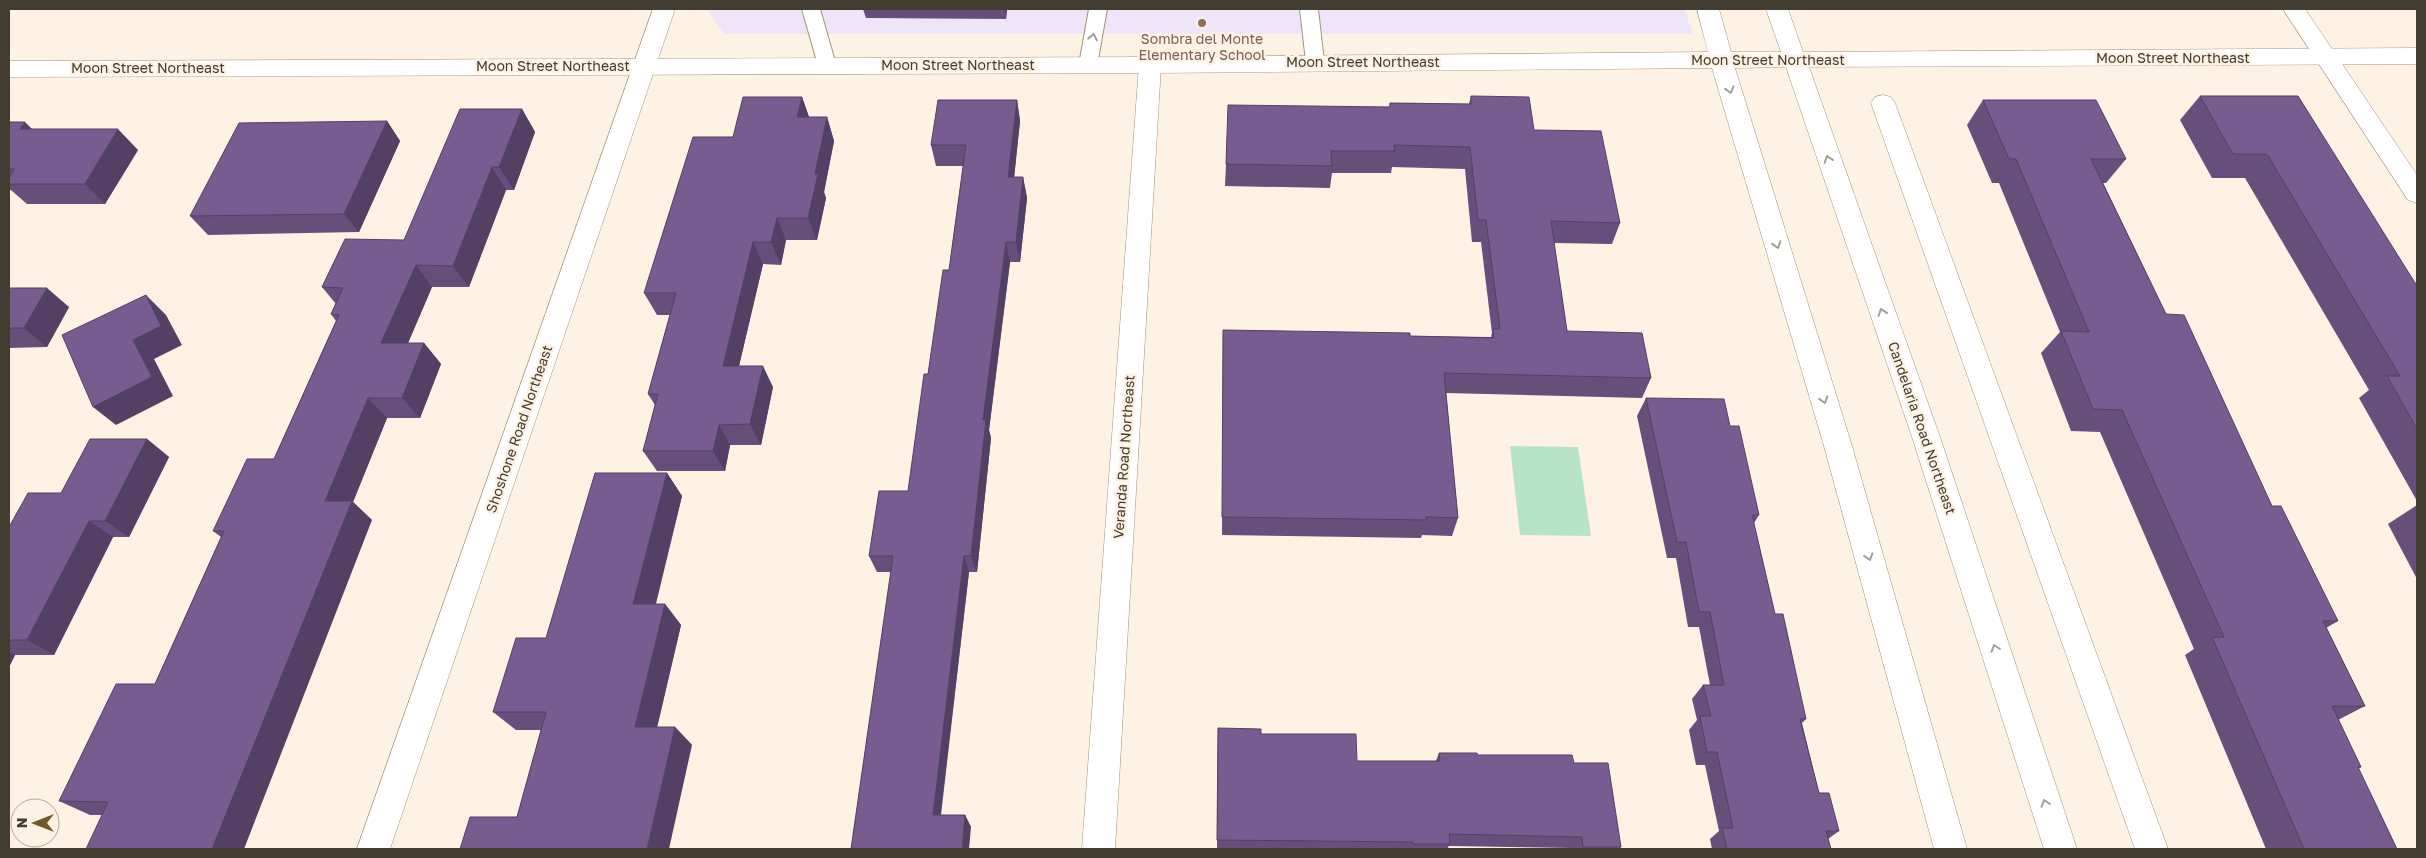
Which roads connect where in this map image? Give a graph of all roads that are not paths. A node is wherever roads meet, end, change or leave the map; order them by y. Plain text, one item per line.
1 (664, 9) edge
2 (810, 9) edge
3 (1098, 9) edge
4 (1310, 9) edge
5 (1708, 9) edge
6 (1777, 9) edge
7 (2294, 9) edge
8 (2417, 56) edge
9 (2327, 57) junction
10 (1721, 60) junction
11 (1794, 61) junction
12 (1315, 62) junction
13 (1088, 64) junction
14 (1150, 64) junction
15 (827, 65) junction
16 (645, 66) junction
17 (9, 69) edge
18 (1883, 103) dead end
19 (2417, 194) edge
20 (373, 849) edge
21 (1098, 849) edge
22 (1951, 849) edge
23 (2060, 849) edge
24 (2152, 849) edge

1 - 16 street, Shoshone Road Northeast
2 - 15 lane
13 -> 3 lane
4 - 12 lane
5 - 10 street
6 - 11 street, Candelaria Road Northeast
7 - 9 street
8 - 9 street, Moon Street Northeast
9 - 11 street, Moon Street Northeast
9 - 19 street
10 - 11 street, Moon Street Northeast
10 - 12 street, Moon Street Northeast
10 -> 22 street
23 -> 11 street, Candelaria Road Northeast
12 - 14 street, Moon Street Northeast
13 - 14 street, Moon Street Northeast
13 - 15 street, Moon Street Northeast
14 - 21 street, Veranda Road Northeast
15 - 16 street, Moon Street Northeast
16 - 17 street, Moon Street Northeast
16 - 20 street, Shoshone Road Northeast
18 - 24 street

